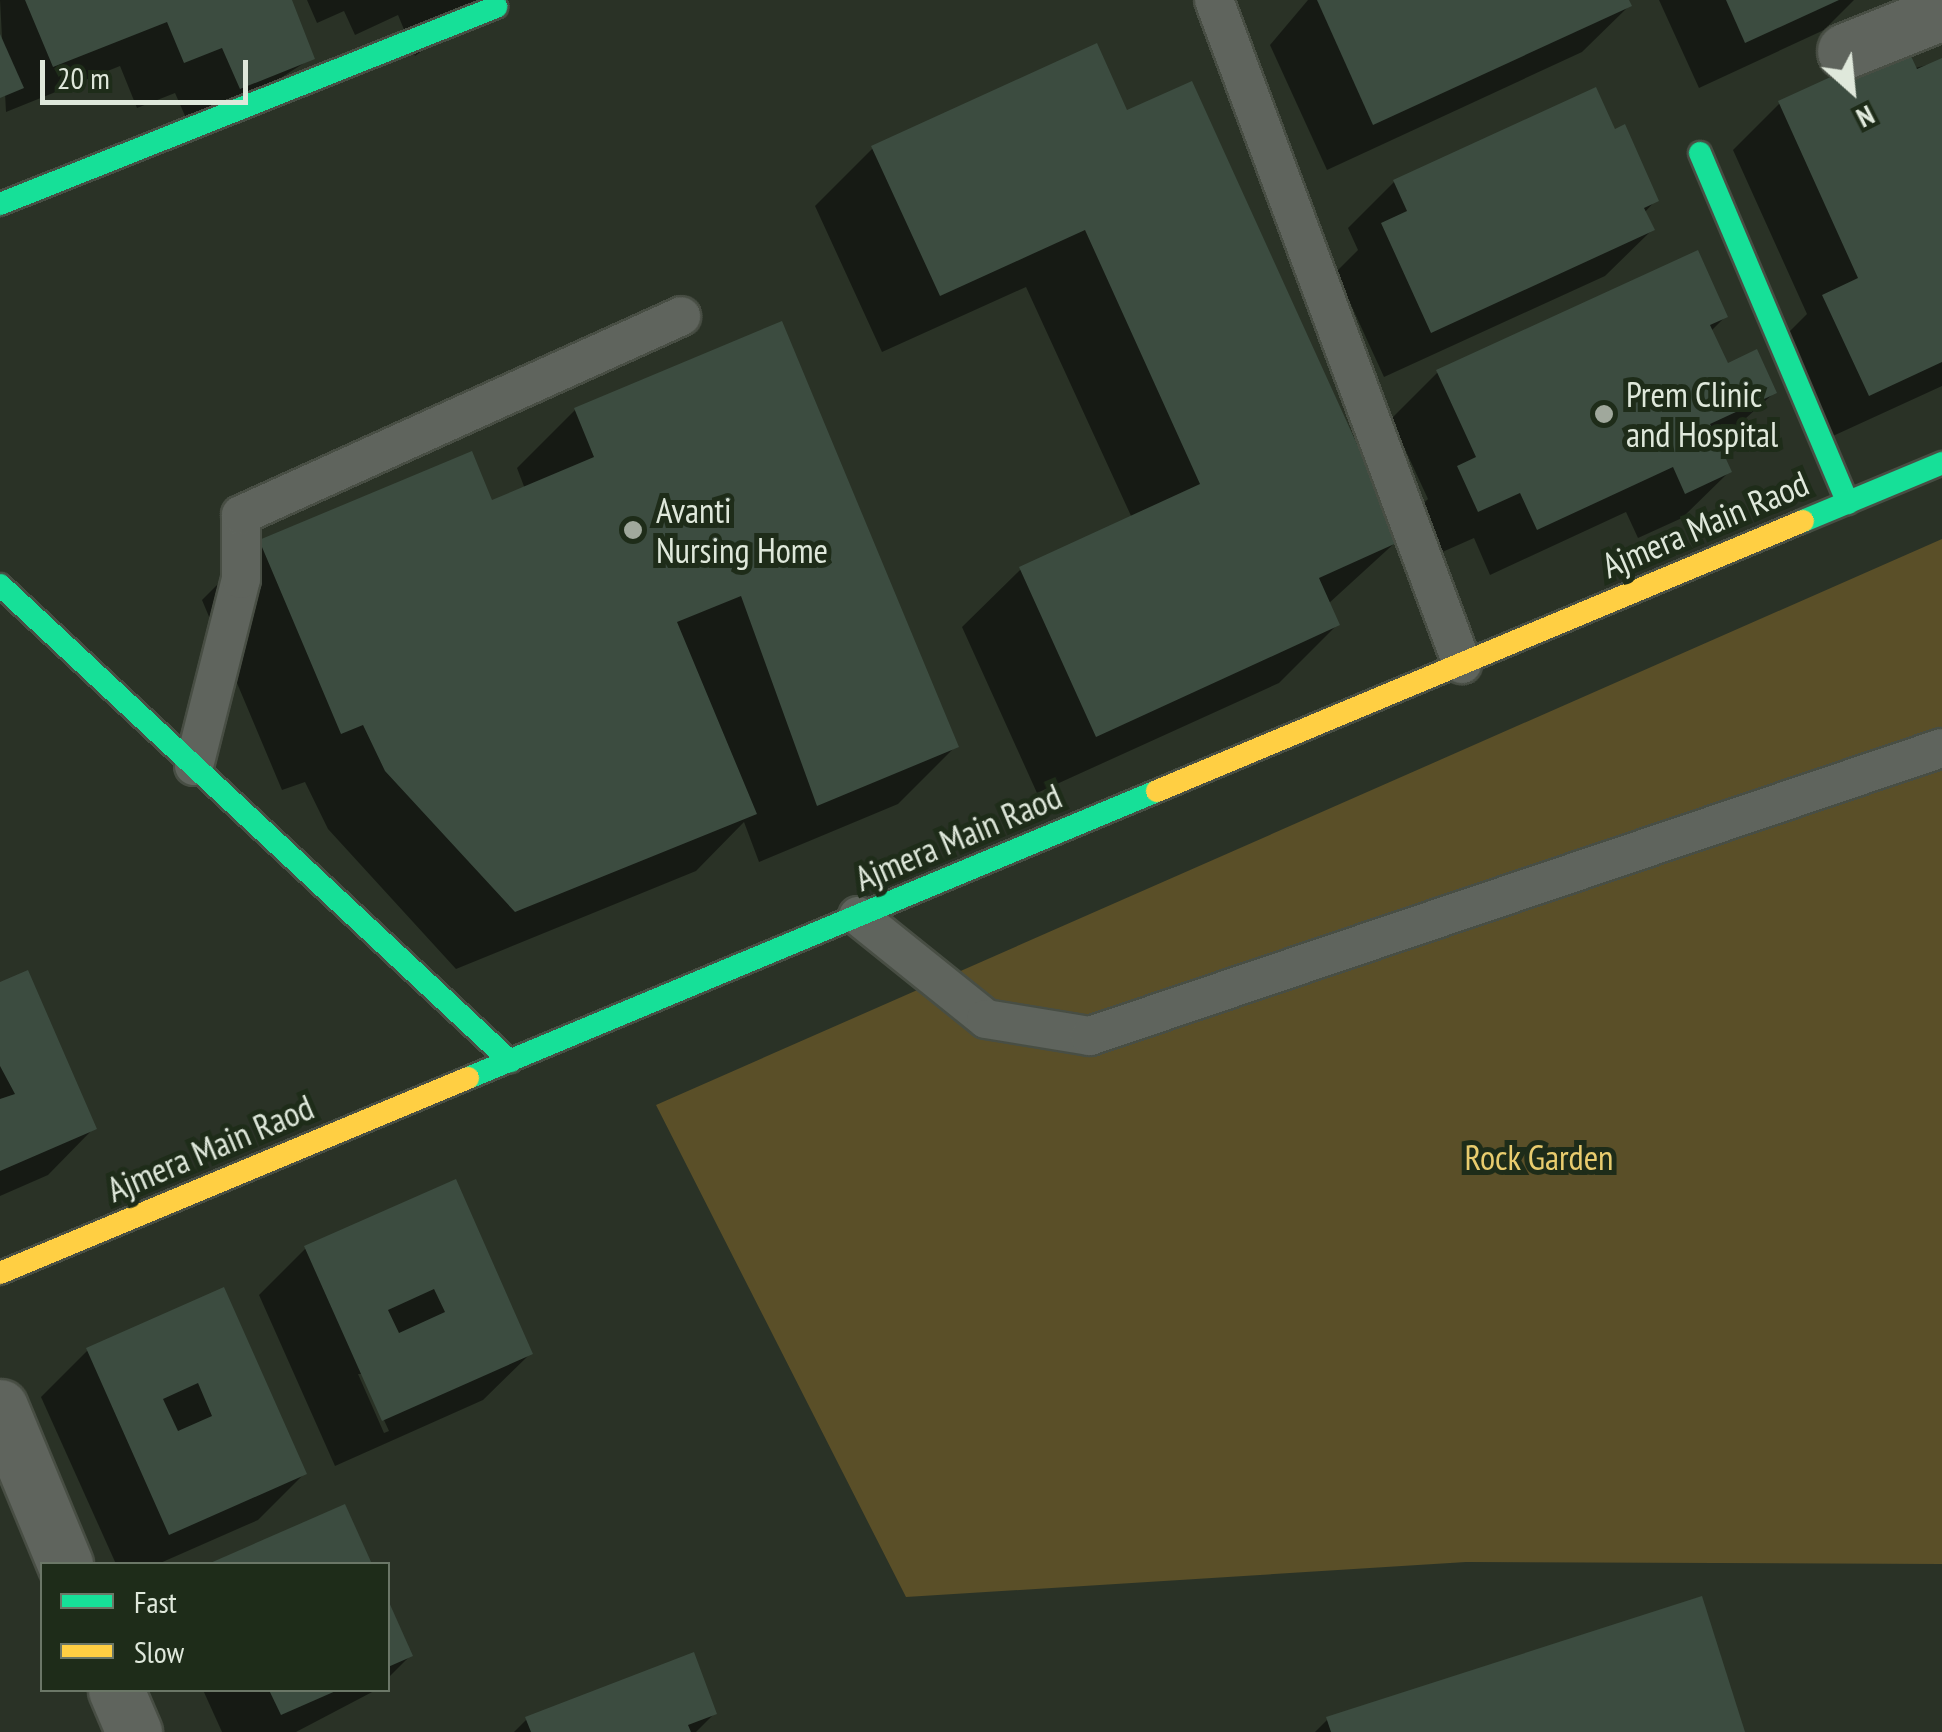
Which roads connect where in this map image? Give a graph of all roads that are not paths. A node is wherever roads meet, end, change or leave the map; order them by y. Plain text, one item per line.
1 (1214, 0) edge
2 (496, 6) dead end
3 (1942, 12) edge
4 (1844, 50) dead end
5 (1700, 153) dead end
6 (0, 204) edge
7 (681, 316) dead end
8 (1942, 463) edge
9 (1848, 503) junction
10 (0, 586) edge
11 (1462, 664) junction
12 (1942, 748) edge
13 (194, 766) junction
14 (858, 916) junction
15 (510, 1061) junction
16 (0, 1274) edge
17 (0, 1406) edge
18 (64, 1562) edge
19 (117, 1692) edge
20 (134, 1732) edge

1 - 11 lane
2 - 6 street
3 - 4 street
5 - 9 street
7 - 13 lane
8 - 9 street, Ajmera Main Raod
9 - 11 street, Ajmera Main Raod
10 - 13 street
11 - 14 street, Ajmera Main Raod
12 - 14 lane
13 - 15 street
14 - 15 street, Ajmera Main Raod
15 - 16 street, Ajmera Main Raod
17 - 18 street
19 - 20 street

